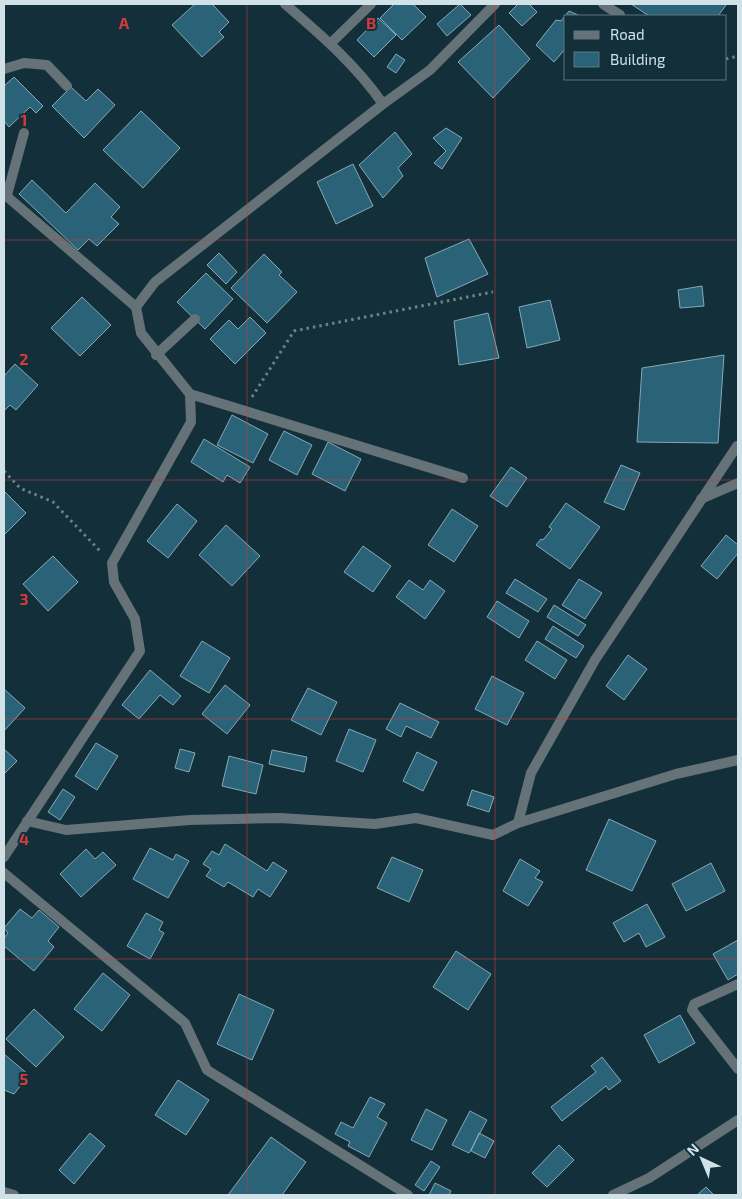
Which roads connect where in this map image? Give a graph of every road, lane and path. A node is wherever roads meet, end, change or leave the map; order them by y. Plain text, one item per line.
1 (284, 4) edge
2 (372, 4) edge
3 (495, 4) edge
4 (603, 4) edge
5 (620, 15) dead end
6 (331, 43) junction
7 (4, 70) edge
8 (68, 86) dead end
9 (383, 104) junction
10 (24, 133) dead end
11 (5, 194) edge
12 (493, 292) dead end
13 (136, 307) junction
14 (195, 319) dead end
15 (156, 355) junction
16 (190, 394) junction
17 (244, 410) junction
18 (737, 446) dead end
19 (4, 471) edge
20 (463, 478) dead end
21 (738, 483) edge
22 (702, 499) junction
23 (112, 563) junction
24 (738, 760) edge
25 (27, 820) junction
26 (518, 823) junction
27 (4, 857) edge
28 (4, 873) edge
29 (738, 984) edge
30 (738, 1069) edge
31 (738, 1120) edge
32 (4, 1192) edge
33 (14, 1195) edge
34 (408, 1195) edge
35 (614, 1195) edge

1 - 6 street
2 - 6 street
3 - 9 street
4 - 5 street
6 - 9 street
7 - 8 street
9 - 13 street
10 - 11 street
11 - 13 street
12 - 17 path
13 - 15 street
14 - 15 street
15 - 16 street
16 - 17 street
16 - 23 street
17 - 20 street
18 - 22 street
19 - 23 path
21 - 22 street
22 - 26 street
23 - 25 street
24 - 26 street
25 - 26 street
25 - 27 street
28 - 34 street
29 - 30 street
31 - 35 street
32 - 33 street

